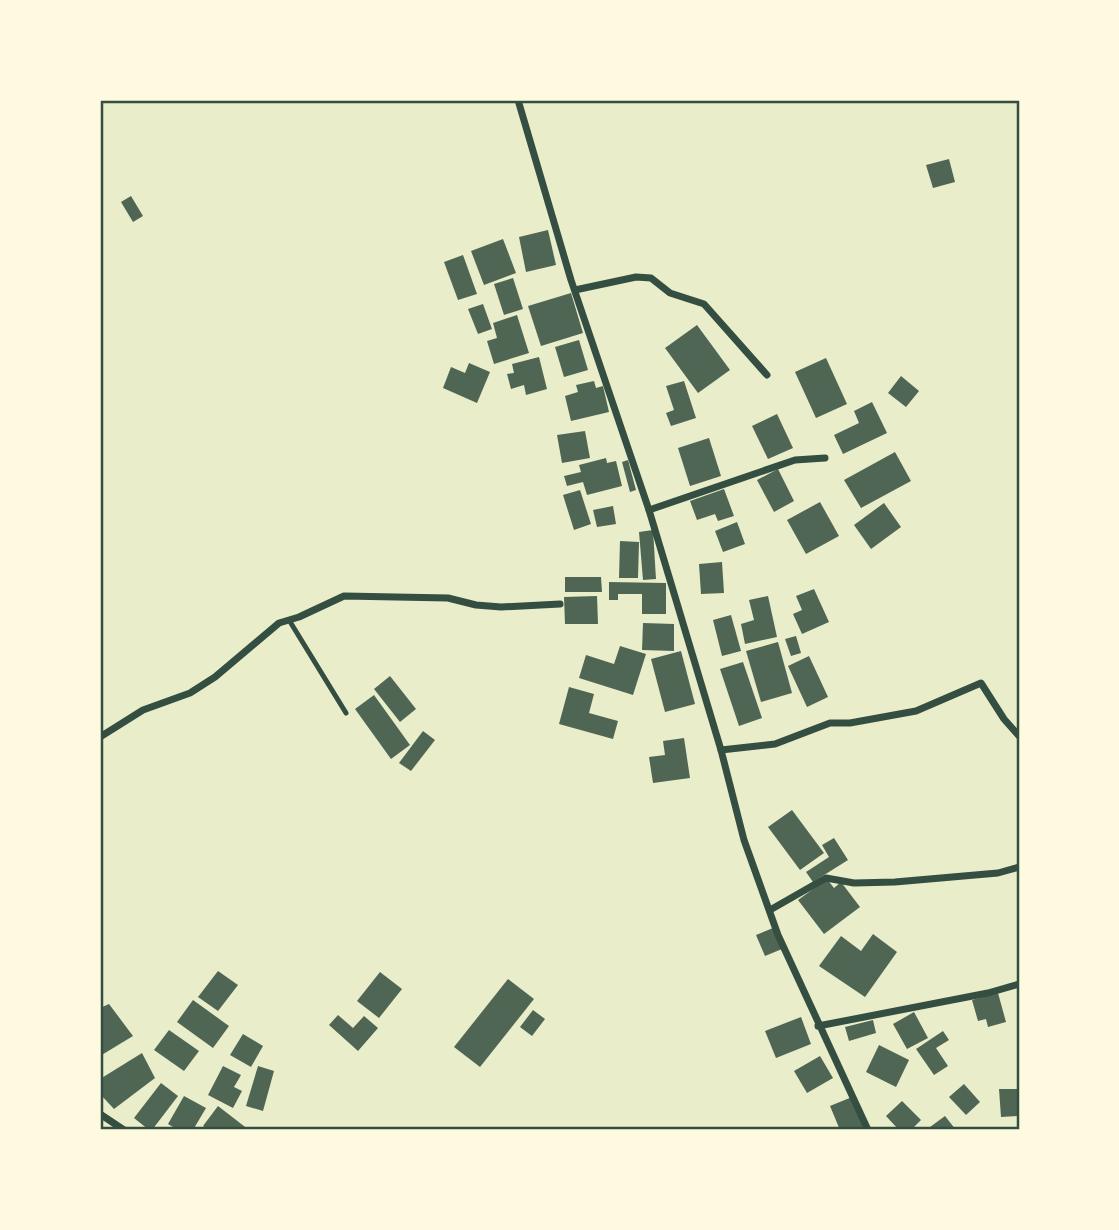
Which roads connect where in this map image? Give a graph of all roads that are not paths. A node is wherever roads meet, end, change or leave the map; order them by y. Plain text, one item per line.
1 (518, 100) edge
2 (575, 290) junction
3 (767, 375) dead end
4 (825, 458) dead end
5 (649, 510) junction
6 (560, 604) dead end
7 (289, 620) junction
8 (346, 713) dead end
9 (1019, 736) edge
10 (100, 737) edge
11 (721, 750) junction
12 (1019, 867) edge
13 (770, 910) junction
14 (1019, 984) edge
15 (818, 1026) junction
16 (100, 1114) edge
17 (124, 1130) edge
18 (868, 1130) edge

1 - 2 street
2 - 3 street
2 - 5 street
4 - 5 street
5 - 11 street
6 - 7 street
7 - 8 lane
7 - 10 street
9 - 11 street
11 - 13 street
12 - 13 street
13 - 15 street
14 - 15 street
15 - 18 street
16 - 17 street

